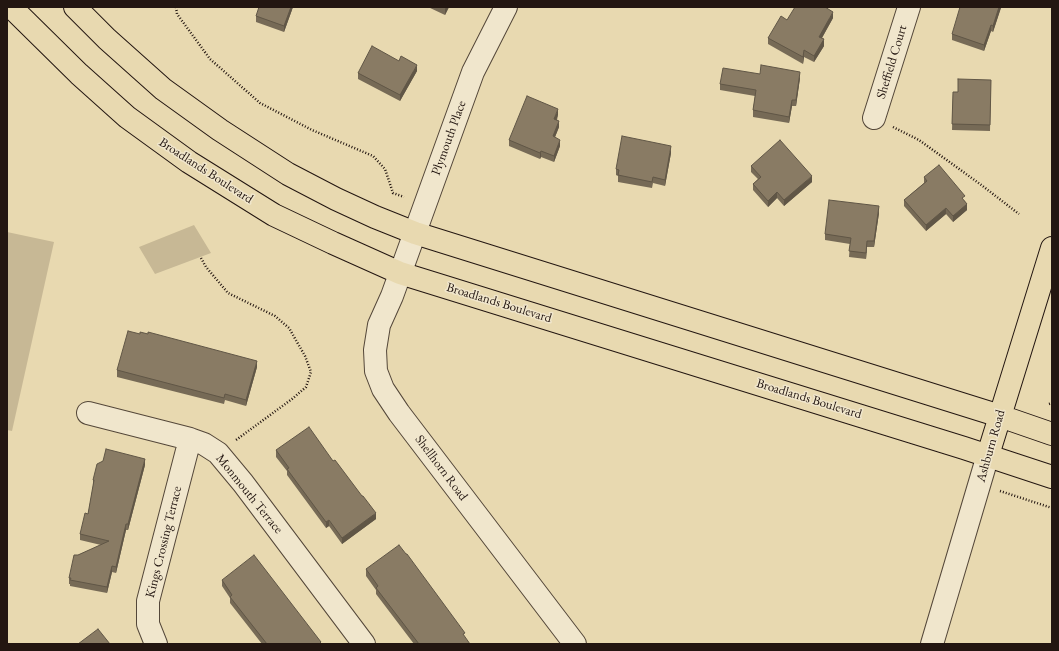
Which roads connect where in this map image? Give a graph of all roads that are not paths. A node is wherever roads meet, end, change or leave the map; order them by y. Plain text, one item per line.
1 (11, 7) edge
2 (75, 7) edge
3 (506, 7) edge
4 (909, 7) edge
5 (874, 118) road end
6 (415, 232) junction
7 (1052, 248) edge
8 (400, 272) junction
9 (88, 413) dead end
10 (1000, 416) junction
11 (1052, 434) edge
12 (190, 439) junction
13 (988, 456) junction
14 (1052, 478) edge
15 (156, 644) edge
16 (364, 644) edge
17 (575, 644) edge
18 (932, 644) edge

1 - 8 main road, Broadlands Boulevard
2 - 6 main road
3 - 6 street, Plymouth Place
4 - 5 street, Sheffield Court
6 - 8 street, Plymouth Place
6 - 10 main road
7 - 10 main road, Ashburn Road
8 - 13 main road, Broadlands Boulevard
8 - 17 street, Shellhorn Road
9 - 12 street, Monmouth Terrace
10 - 11 main road
10 - 13 main road, Ashburn Road
12 - 15 street, Kings Crossing Terrace
12 - 16 street, Monmouth Terrace
13 - 14 main road, Broadlands Boulevard
13 - 18 street, Ashburn Road

